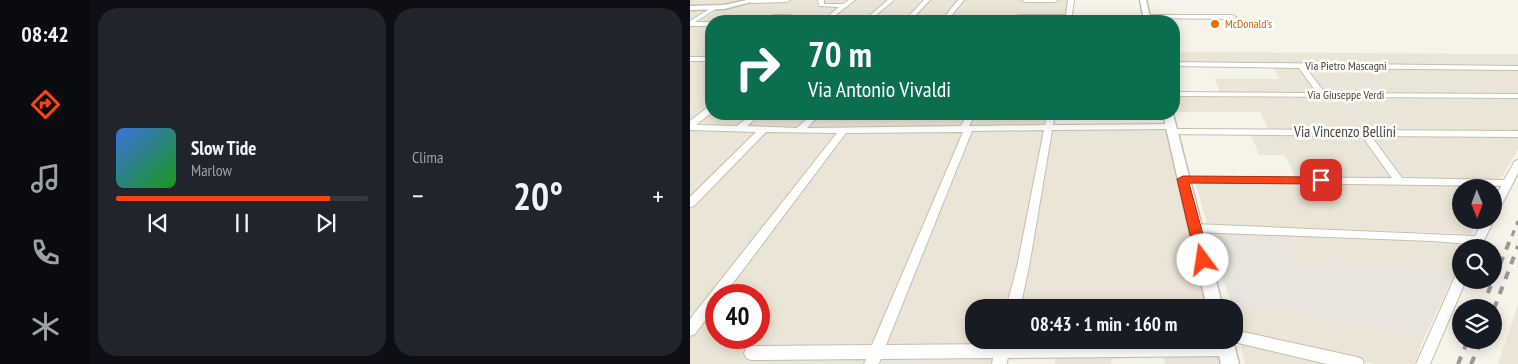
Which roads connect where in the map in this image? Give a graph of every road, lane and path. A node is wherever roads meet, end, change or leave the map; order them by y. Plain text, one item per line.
1 (788, 0) edge
2 (821, 0) edge
3 (852, 0) edge
4 (891, 0) edge
5 (928, 0) edge
6 (961, 0) edge
7 (1055, 0) edge
8 (1065, 0) edge
9 (1071, 0) edge
10 (1143, 0) edge
11 (755, 1) edge
12 (1024, 4) edge
13 (844, 6) junction
14 (716, 7) junction
15 (690, 8) edge
16 (833, 15) edge
17 (873, 15) edge
18 (913, 15) edge
19 (949, 15) edge
20 (1069, 15) edge
21 (1146, 15) edge
22 (1233, 17) dead end
23 (1180, 18) edge
24 (690, 24) edge
25 (705, 24) edge
26 (705, 58) edge
27 (690, 59) edge
28 (1180, 64) edge
29 (1301, 66) junction
30 (1518, 68) edge
31 (1180, 94) edge
32 (1323, 95) junction
33 (1518, 96) edge
34 (705, 114) edge
35 (750, 120) edge
36 (810, 120) edge
37 (969, 120) edge
38 (1050, 120) edge
39 (1170, 124) edge
40 (690, 126) edge
41 (1049, 127) junction
42 (740, 128) junction
43 (966, 128) junction
44 (764, 129) junction
45 (800, 130) junction
46 (844, 130) junction
47 (1364, 132) junction
48 (1518, 134) edge
49 (1518, 164) edge
50 (1183, 179) junction
51 (1399, 181) junction
52 (1508, 183) junction
53 (1502, 195) edge
54 (690, 203) edge
55 (1195, 228) junction
56 (1452, 240) edge
57 (725, 284) edge
58 (1456, 289) edge
59 (1015, 299) edge
60 (1213, 299) edge
61 (705, 310) edge
62 (690, 330) edge
63 (1115, 349) edge
64 (1243, 349) edge
65 (1002, 351) edge
66 (751, 353) dead end
67 (874, 358) edge
68 (1356, 364) edge
69 (1423, 364) edge

1 - 11 street
2 - 13 street
3 - 13 street
4 - 17 street
5 - 18 street
6 - 19 street
7 - 12 street
8 - 9 street
9 - 20 street
10 - 21 street
11 - 14 street
13 - 16 street
14 - 15 street
14 - 24 street
22 - 23 street
24 - 25 street
26 - 27 street
28 - 29 street, Via Pietro Mascagni
29 - 30 street, Via Pietro Mascagni
29 - 32 street
31 - 32 street, Via Giuseppe Verdi
32 - 33 street, Via Giuseppe Verdi
34 - 40 street
35 - 42 street
36 - 45 street
37 - 43 street
38 - 41 street
39 - 41 street, Via Vincenzo Bellini
39 - 47 street, Via Vincenzo Bellini
39 - 50 street
40 - 42 street, Via Vincenzo Bellini
41 - 43 street, Via Vincenzo Bellini
41 - 59 street
42 - 44 street, Via Vincenzo Bellini
43 - 46 street, Via Vincenzo Bellini
43 - 67 street
44 - 45 street, Via Vincenzo Bellini
44 - 54 street
45 - 46 street, Via Vincenzo Bellini
46 - 57 street
47 - 48 street, Via Vincenzo Bellini
47 - 51 street
49 - 52 street
50 - 51 street
50 - 55 street
51 - 52 street
52 - 53 street
55 - 56 street
55 - 60 street
58 - 69 street
61 - 62 street
63 - 65 street
64 - 68 street
65 - 67 street
66 - 67 street

